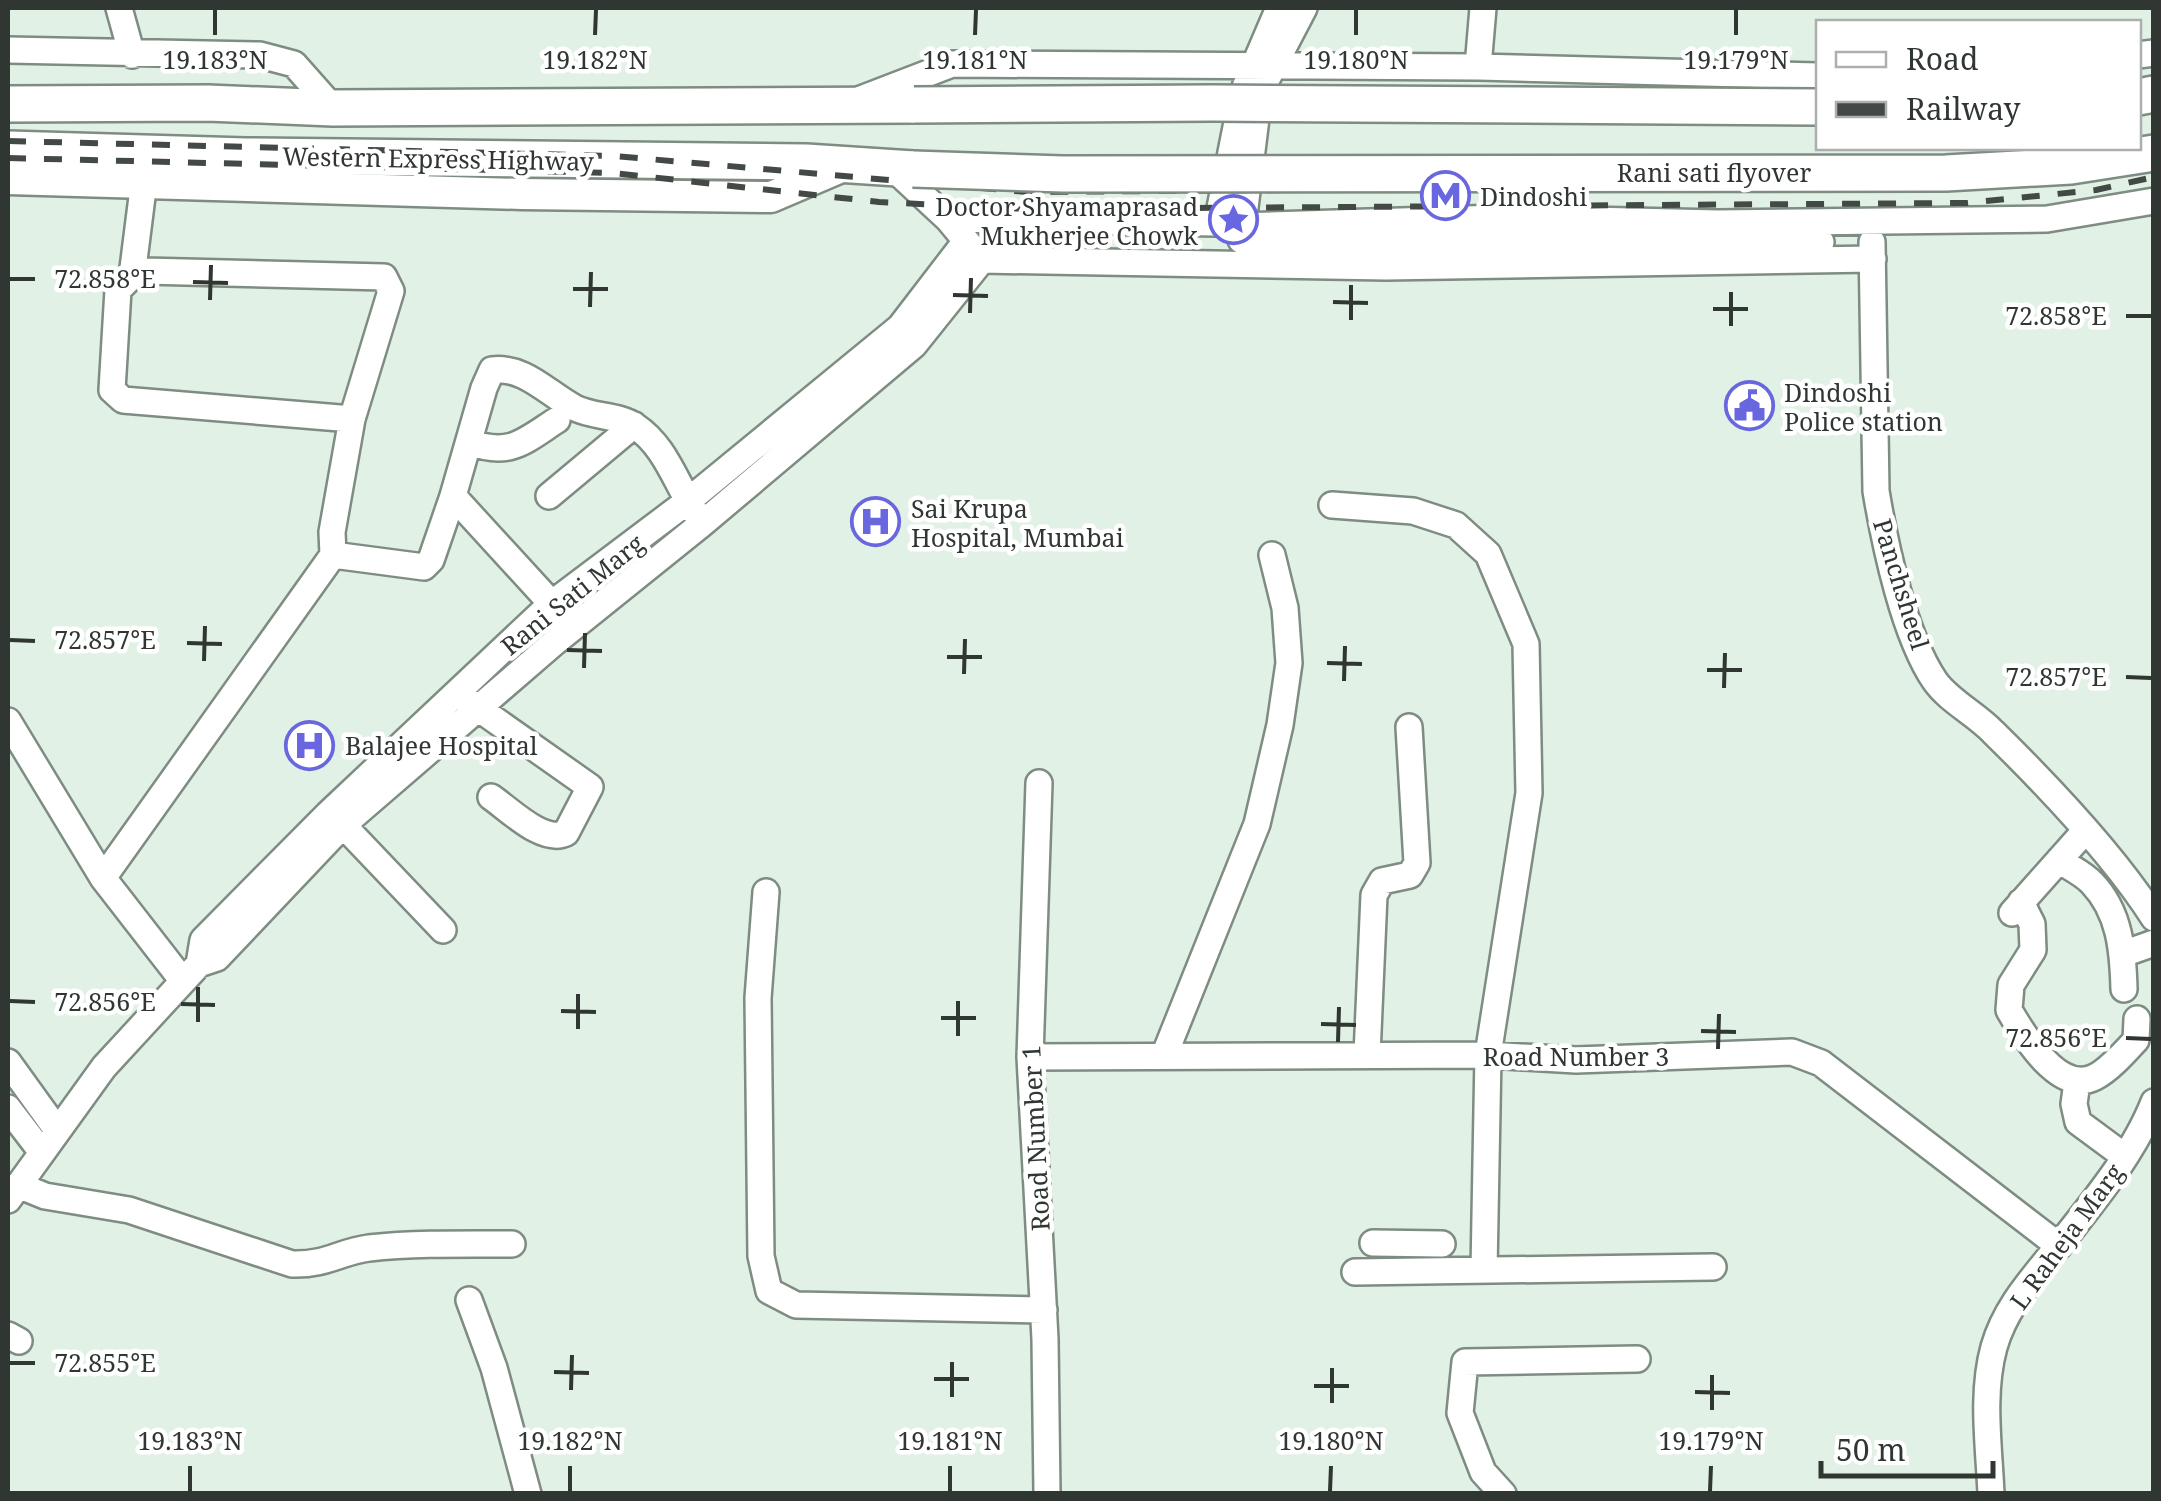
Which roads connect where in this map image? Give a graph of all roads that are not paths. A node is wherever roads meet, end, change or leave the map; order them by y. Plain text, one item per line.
1 (119, 8) edge
2 (1279, 8) edge
3 (1304, 8) edge
4 (1482, 8) edge
5 (8, 50) edge
6 (132, 55) junction
7 (1263, 66) junction
8 (1478, 66) junction
9 (1816, 76) edge
10 (8, 104) edge
11 (842, 106) junction
12 (1816, 107) edge
13 (334, 108) junction
14 (8, 149) edge
15 (2154, 152) edge
16 (60, 165) junction
17 (881, 167) junction
18 (8, 179) edge
19 (144, 181) junction
20 (2154, 201) edge
21 (948, 220) junction
22 (1871, 241) junction
23 (1240, 244) junction
24 (974, 251) junction
25 (132, 276) junction
26 (352, 419) junction
27 (557, 420) dead end
28 (634, 425) junction
29 (469, 442) junction
30 (779, 442) junction
31 (453, 496) junction
32 (550, 496) dead end
33 (688, 502) junction
34 (1332, 505) dead end
35 (703, 523) junction
36 (333, 555) junction
37 (1272, 555) dead end
38 (550, 605) junction
39 (574, 626) junction
40 (457, 693) junction
41 (478, 708) junction
42 (8, 721) edge
43 (1409, 727) dead end
44 (1039, 783) dead end
45 (490, 798) dead end
46 (336, 820) junction
47 (2084, 831) junction
48 (2059, 860) junction
49 (103, 878) junction
50 (766, 892) dead end
51 (2154, 918) edge
52 (443, 930) dead end
53 (2154, 944) edge
54 (2123, 954) junction
55 (191, 972) junction
56 (2124, 989) dead end
57 (2137, 1019) dead end
58 (1367, 1055) junction
59 (1488, 1055) junction
60 (1164, 1056) junction
61 (1030, 1057) junction
62 (8, 1062) edge
63 (2077, 1082) junction
64 (2154, 1102) edge
65 (8, 1108) edge
66 (49, 1140) junction
67 (2124, 1156) junction
68 (13, 1192) edge
69 (1373, 1243) dead end
70 (1404, 1243) junction
71 (512, 1244) dead end
72 (1442, 1244) dead end
73 (2059, 1246) junction
74 (1714, 1267) dead end
75 (1484, 1270) junction
76 (1355, 1272) dead end
77 (1404, 1272) junction
78 (469, 1300) dead end
79 (1044, 1310) junction
80 (1636, 1359) dead end
81 (528, 1494) edge
82 (1047, 1494) edge
83 (1503, 1494) edge
84 (1991, 1494) edge

1 - 6 street
2 - 7 street
3 - 7 street
4 - 8 street
5 - 6 street
6 - 13 street
7 - 8 street
7 - 11 street
7 - 21 street
7 - 23 street
8 - 9 street
10 - 13 highway, Western Express Highway
11 - 12 highway, Western Express Highway, bridge
11 - 13 highway, Western Express Highway
14 - 16 highway, Western Express Highway
15 - 17 highway, Rani sati flyover, bridge
16 - 17 highway, Western Express Highway
16 - 18 main road
16 - 19 main road
17 - 19 main road
17 - 21 street
19 - 25 street
20 - 22 street
21 - 24 street
22 - 23 street
22 - 23 street
22 - 47 street, Panchsheel
23 - 24 street
24 - 30 street, Rani Sati Marg
25 - 26 street
25 - 26 street
26 - 36 street
27 - 29 street
28 - 29 street
28 - 32 street
28 - 33 street
29 - 31 street
30 - 33 street, Rani Sati Marg
30 - 35 street, Rani Sati Marg
31 - 36 street
31 - 38 street
33 - 35 street
33 - 38 street, Rani Sati Marg
34 - 59 street
35 - 39 street, Rani Sati Marg
36 - 49 street
37 - 60 street
38 - 39 street
38 - 40 street, Rani Sati Marg
39 - 41 street, Rani Sati Marg
40 - 41 street
40 - 46 street, Rani Sati Marg
41 - 45 street
41 - 46 street, Rani Sati Marg
42 - 49 street
43 - 58 street
44 - 61 street, Road Number 1
46 - 52 street
46 - 55 street, Rani Sati Marg
47 - 48 street
47 - 51 street, Panchsheel
48 - 54 street
48 - 63 street
49 - 55 street
50 - 79 street
53 - 54 street
54 - 56 street
55 - 66 street, Rani Sati Marg
57 - 63 street
58 - 59 street, Road Number 3
58 - 60 street, Road Number 3
59 - 73 street, Road Number 3
59 - 75 street
60 - 61 street, Road Number 3
61 - 79 street, Road Number 1
62 - 66 street
63 - 67 street
64 - 67 street, L Raheja Marg
65 - 66 street
66 - 68 street, Rani Sati Marg
67 - 73 street, L Raheja Marg
68 - 71 street
69 - 70 street
70 - 72 street
70 - 77 street
73 - 84 street, L Raheja Marg
74 - 75 street
75 - 77 street
76 - 77 street
78 - 81 street
79 - 82 street, Road Number 1
80 - 83 street

